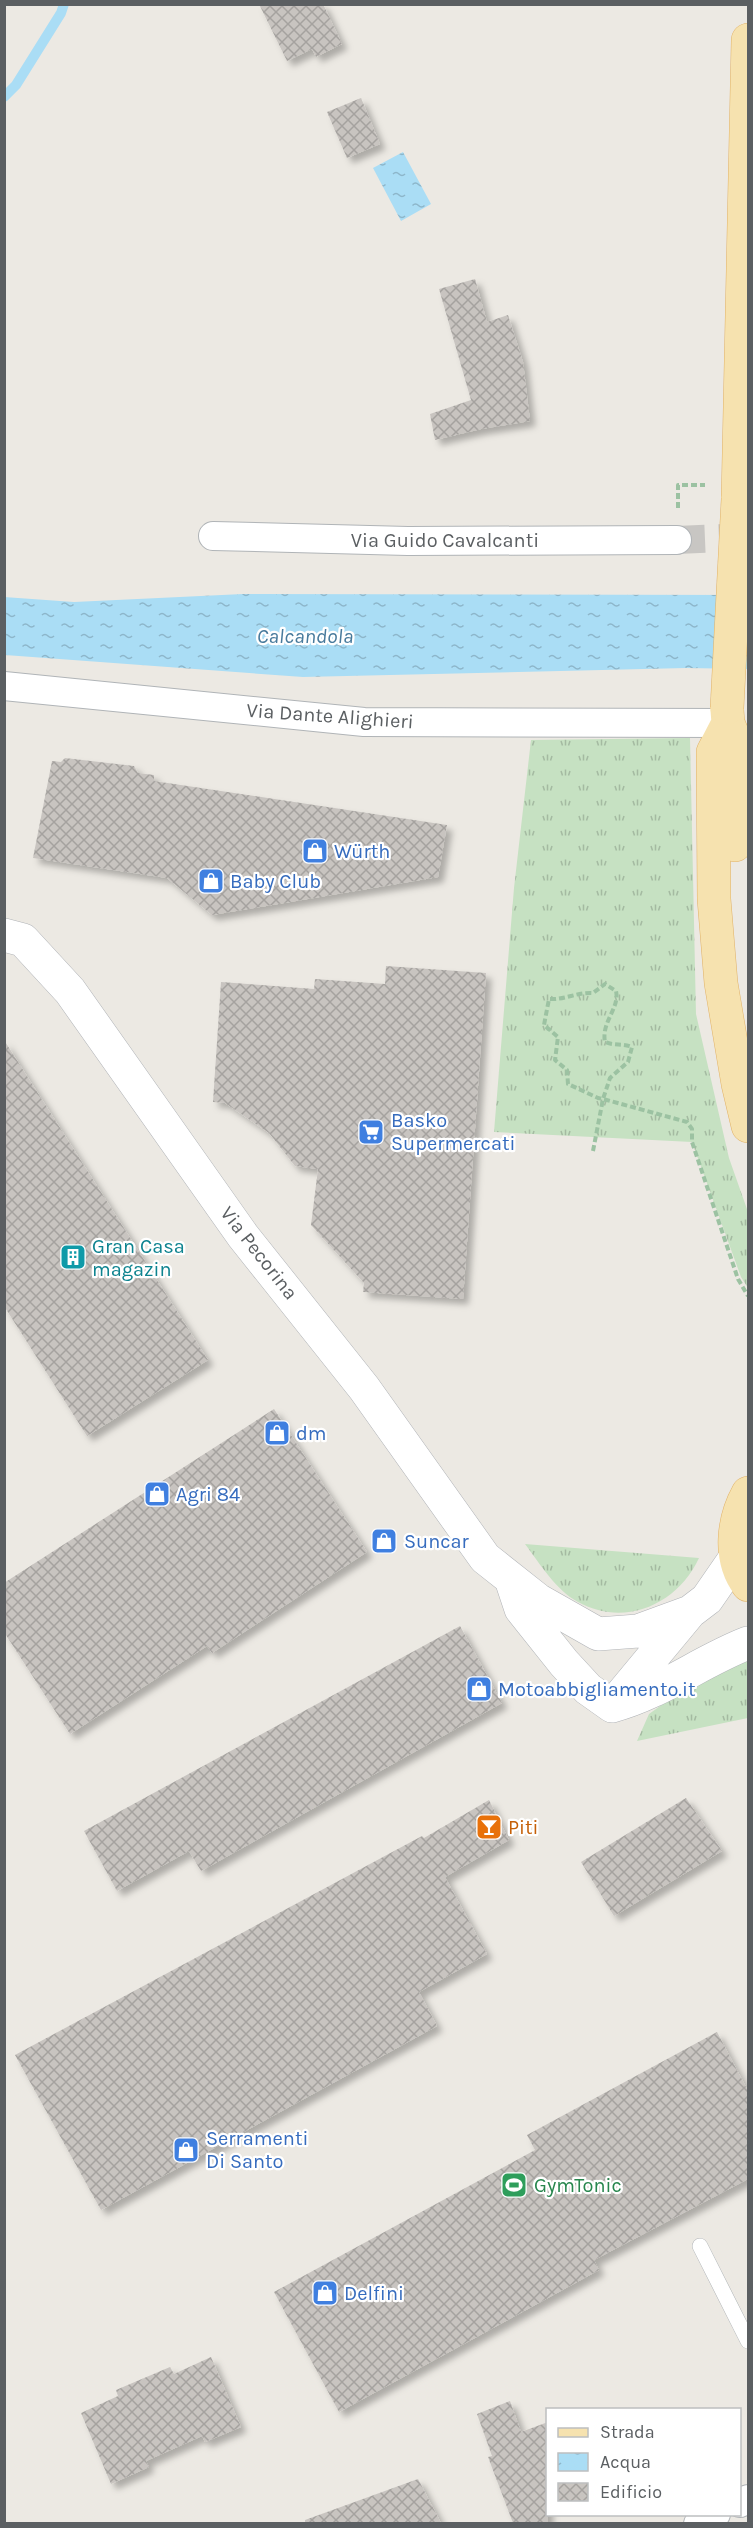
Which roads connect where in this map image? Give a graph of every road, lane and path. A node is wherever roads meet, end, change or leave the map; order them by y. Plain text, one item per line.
1 (748, 40) edge
2 (738, 492) junction
3 (213, 536) dead end
4 (677, 540) joint
5 (4, 686) edge
6 (735, 718) edge
7 (4, 935) edge
8 (748, 1051) edge
9 (603, 1099) junction
10 (748, 1126) edge
11 (593, 1151) dead end
12 (748, 1296) edge
13 (748, 1494) edge
14 (742, 1571) edge
15 (510, 1578) junction
16 (690, 1612) junction
17 (748, 1643) edge
18 (612, 1706) junction
19 (700, 2246) dead end
20 (748, 2341) edge
21 (712, 2516) edge
22 (698, 2523) edge

1 - 2 main road
2 - 4 path
2 - 6 main road, bridge
3 - 4 street, Via Guido Cavalcanti
5 - 6 street, Via Dante Alighieri
6 - 8 main road
6 - 10 main road
7 - 15 street, Via Pecorina
9 - 9 path
9 - 11 path
9 - 12 path
13 - 14 main road
14 - 16 street, Via Pecorina
15 - 16 street, Via Pecorina
15 - 18 street
16 - 18 street, Via Pecorina
17 - 18 street
19 - 20 lane
21 - 22 street

